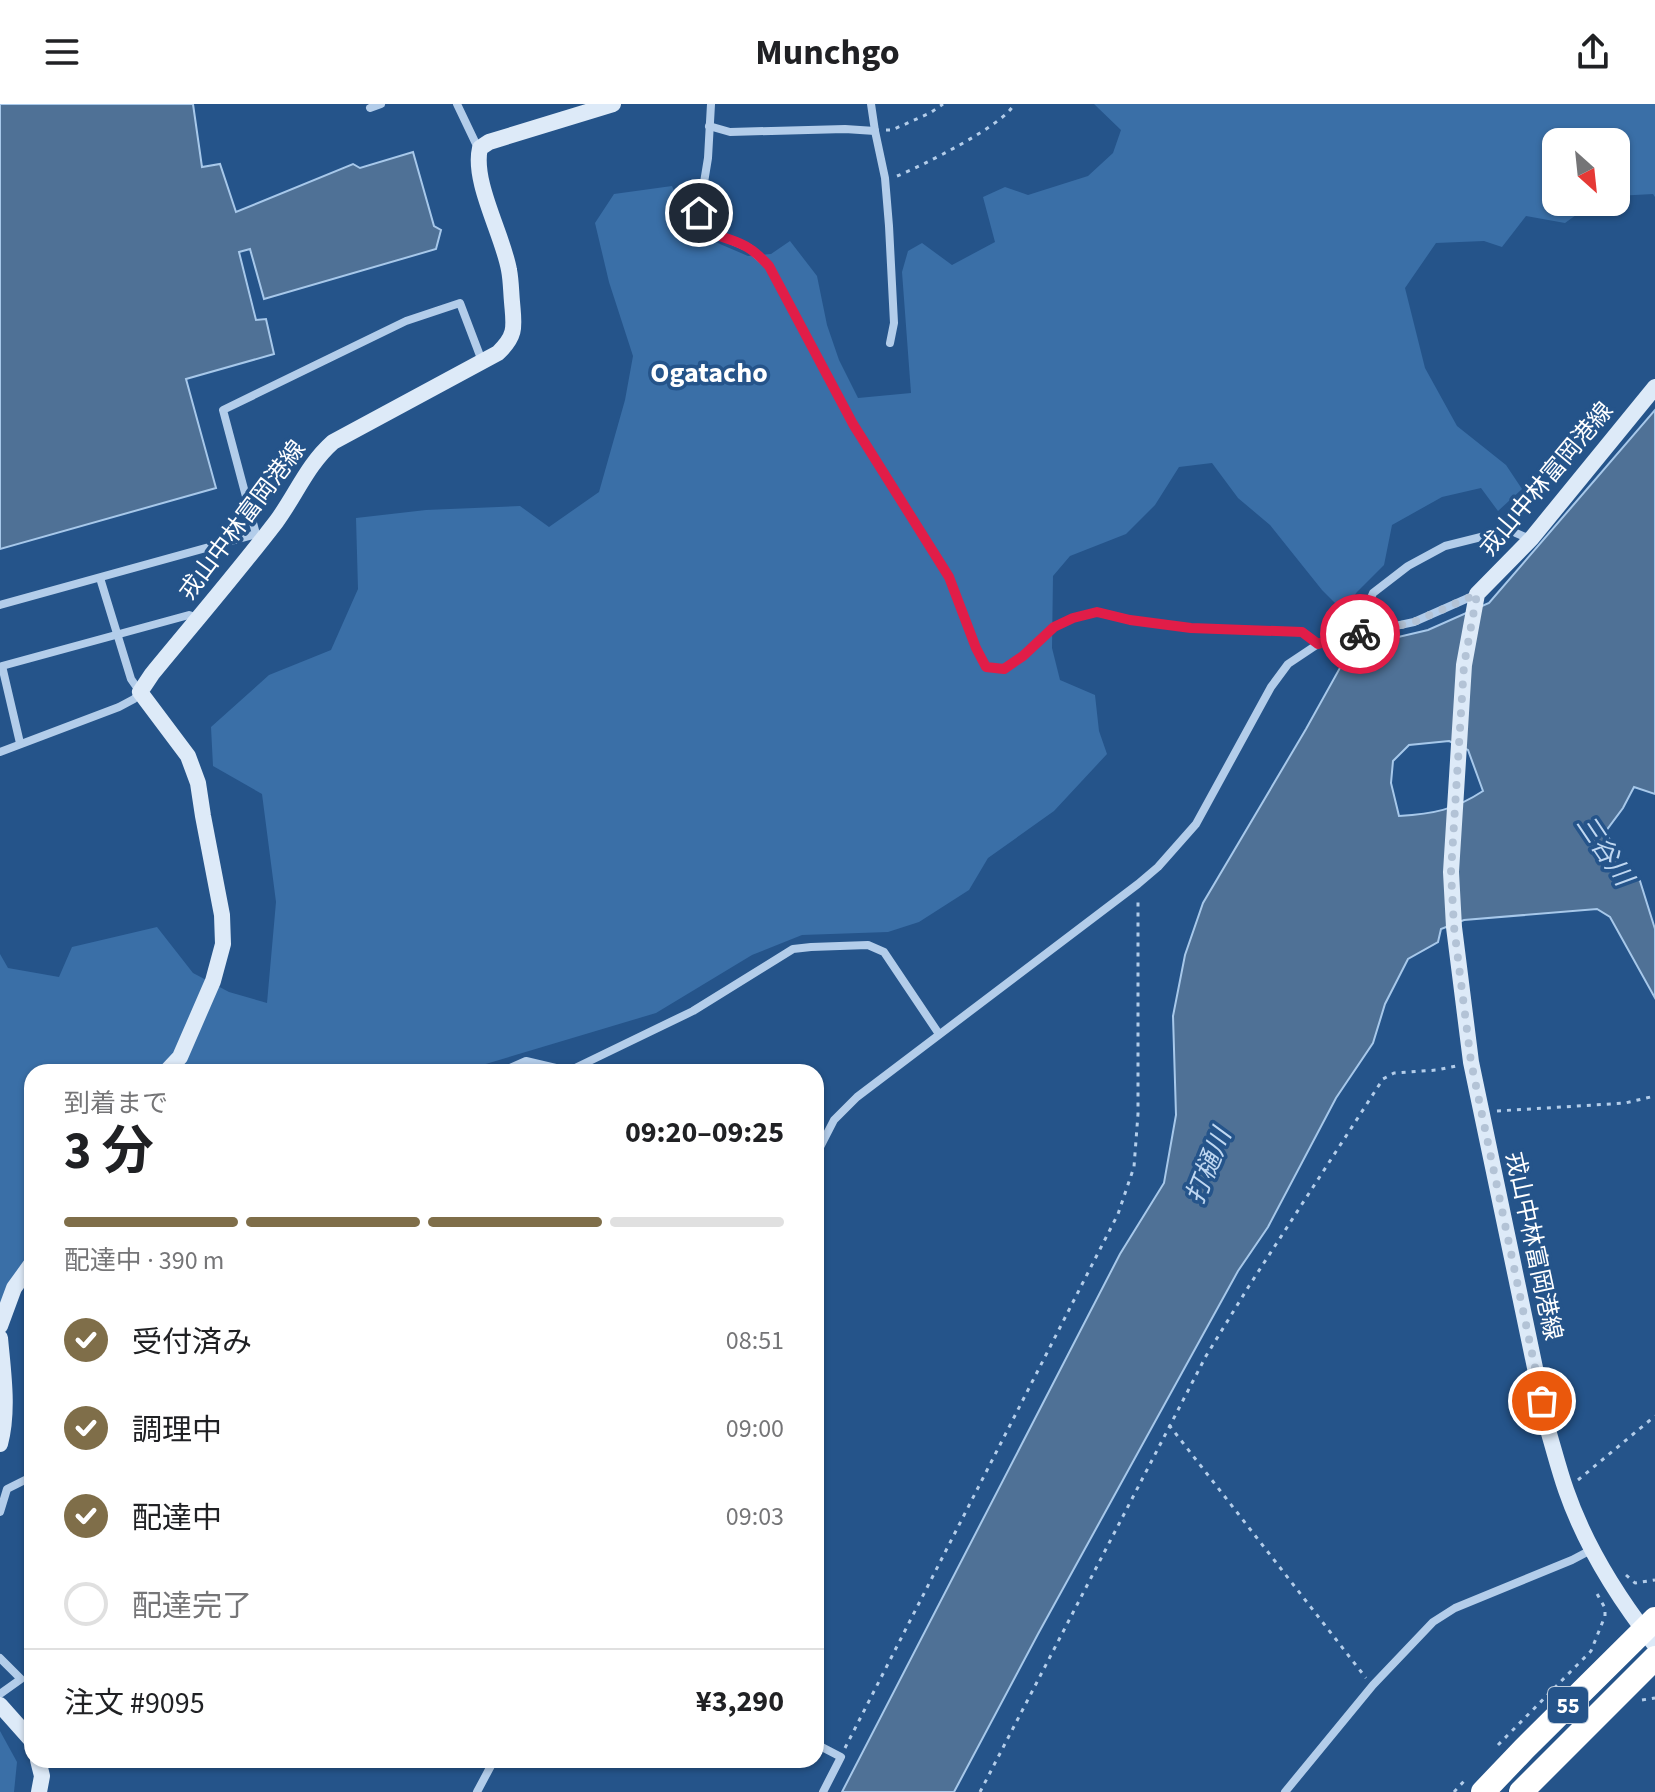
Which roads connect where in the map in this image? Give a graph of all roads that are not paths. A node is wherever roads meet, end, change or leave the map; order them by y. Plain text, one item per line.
1 (381, 104) edge
2 (457, 104) edge
3 (613, 104) edge
4 (711, 104) edge
5 (871, 104) edge
6 (370, 108) dead end
7 (709, 126) junction
8 (875, 131) junction
9 (480, 148) junction
10 (890, 343) dead end
11 (482, 361) junction
12 (1655, 387) edge
13 (259, 536) junction
14 (1531, 539) junction
15 (100, 578) junction
16 (1476, 599) junction
17 (0, 605) edge
18 (198, 618) junction
19 (1363, 633) junction
20 (118, 634) junction
21 (1318, 644) junction
22 (1, 662) edge
23 (140, 692) junction
24 (20, 743) junction
25 (0, 752) edge
26 (939, 1034) junction
27 (173, 1064) edge
28 (519, 1064) edge
29 (539, 1064) edge
30 (583, 1064) edge
31 (824, 1139) edge
32 (24, 1274) edge
33 (0, 1326) edge
34 (0, 1338) edge
35 (0, 1444) edge
36 (24, 1480) edge
37 (0, 1512) edge
38 (1584, 1554) junction
39 (1651, 1631) edge
40 (0, 1658) edge
41 (1655, 1658) edge
42 (0, 1694) edge
43 (0, 1705) edge
44 (24, 1732) edge
45 (824, 1748) edge
46 (40, 1768) edge
47 (490, 1768) edge
48 (39, 1792) edge
49 (477, 1792) edge
50 (823, 1792) edge
51 (1285, 1792) edge
52 (1483, 1792) edge
53 (1521, 1792) edge

1 - 6 street
2 - 9 street
3 - 9 main road
4 - 7 street
5 - 8 street
7 - 8 street
7 - 21 street
8 - 10 street
9 - 11 main road, 戎山中林富岡港線
11 - 13 main road, 戎山中林富岡港線
11 - 13 street
12 - 14 main road, 戎山中林富岡港線
13 - 15 street
13 - 18 main road, 戎山中林富岡港線
14 - 16 main road, 戎山中林富岡港線
14 - 19 street
15 - 17 street
15 - 20 street
16 - 19 street
16 - 38 main road, 戎山中林富岡港線
18 - 20 street
18 - 23 main road, 戎山中林富岡港線
19 - 21 street
20 - 22 street
20 - 23 street
21 - 26 street
22 - 24 street
23 - 24 street
23 - 27 main road
24 - 25 street
26 - 30 street
26 - 31 street
28 - 29 street
32 - 33 main road
34 - 35 main road
36 - 37 street
38 - 39 main road, 戎山中林富岡港線
38 - 51 street
39 - 52 highway, 55
40 - 42 street
41 - 53 highway, 55
43 - 44 main road
45 - 50 street
46 - 48 main road
47 - 49 street

